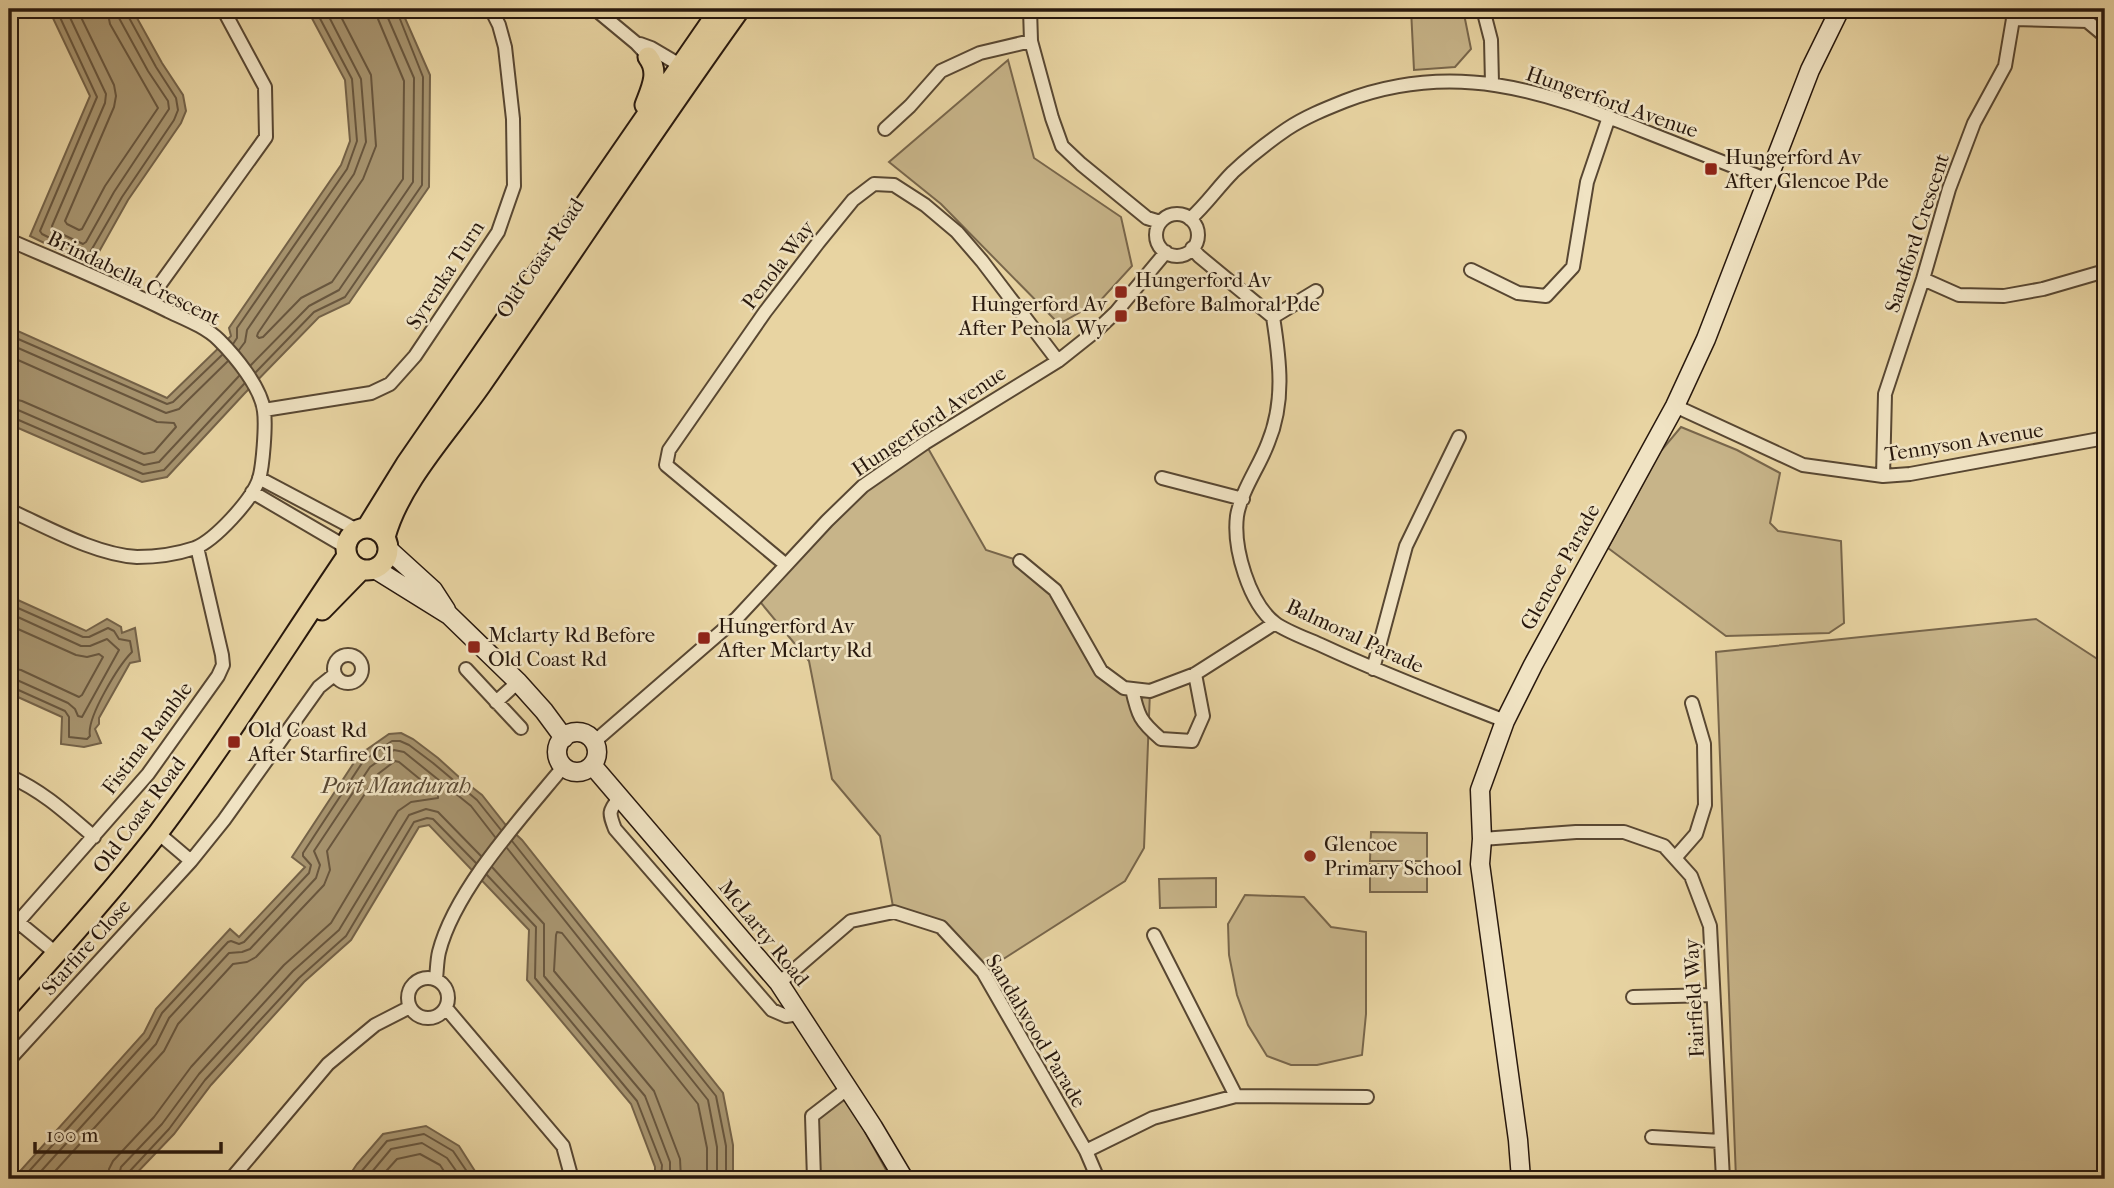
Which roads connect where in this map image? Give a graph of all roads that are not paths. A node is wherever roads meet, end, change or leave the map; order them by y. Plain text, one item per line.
1 (223, 9) edge
2 (491, 9) edge
3 (595, 9) edge
4 (720, 9) edge
5 (740, 9) edge
6 (1030, 9) edge
7 (1483, 9) edge
8 (1840, 9) edge
9 (2011, 14) edge
10 (2105, 36) edge
11 (1031, 41) junction
12 (642, 50) junction
13 (682, 76) junction
14 (1492, 83) junction
15 (1609, 117) junction
16 (885, 129) dead end
17 (631, 138) junction
18 (1768, 180) junction
19 (1190, 219) junction
20 (1160, 222) junction
21 (9, 240) edge
22 (1192, 248) junction
23 (1166, 252) junction
24 (1471, 270) dead end
25 (2105, 271) edge
26 (1923, 279) junction
27 (1316, 291) dead end
28 (148, 301) junction
29 (1273, 317) junction
30 (1058, 361) junction
31 (1675, 406) junction
32 (264, 410) junction
33 (1459, 437) dead end
34 (2105, 438) edge
35 (1883, 476) junction
36 (259, 478) junction
37 (1162, 478) dead end
38 (252, 492) junction
39 (1243, 499) junction
40 (9, 510) edge
41 (362, 529) junction
42 (387, 543) junction
43 (197, 547) junction
44 (346, 552) junction
45 (1020, 561) dead end
46 (786, 565) junction
47 (368, 570) junction
48 (449, 615) junction
49 (1275, 623) junction
50 (292, 640) junction
51 (466, 669) dead end
52 (1373, 669) junction
53 (1195, 674) junction
54 (334, 675) dead end
55 (517, 682) junction
56 (1132, 689) junction
57 (496, 702) junction
58 (1692, 703) dead end
59 (1505, 721) junction
60 (521, 728) dead end
61 (564, 738) junction
62 (594, 742) junction
63 (592, 765) junction
64 (564, 766) junction
65 (9, 776) edge
66 (619, 798) junction
67 (158, 833) junction
68 (94, 837) junction
69 (1482, 839) junction
70 (1675, 858) junction
71 (191, 861) junction
72 (18, 922) junction
73 (9, 932) edge
74 (1154, 935) dead end
75 (57, 954) junction
76 (436, 979) junction
77 (779, 983) junction
78 (1713, 995) junction
79 (1633, 997) dead end
80 (9, 1006) edge
81 (410, 1007) junction
82 (446, 1008) junction
83 (799, 1014) junction
84 (9, 1060) edge
85 (847, 1089) junction
86 (1236, 1096) junction
87 (1367, 1097) dead end
88 (1652, 1137) dead end
89 (1721, 1141) junction
90 (1086, 1151) junction
91 (232, 1179) edge
92 (572, 1179) edge
93 (814, 1179) edge
94 (904, 1179) edge
95 (1098, 1179) edge
96 (1521, 1179) edge
97 (1723, 1179) edge

1 - 28 street
2 - 32 street, Syrenka Turn
3 - 12 street
4 - 13 main road, Old Coast Road
5 - 13 main road, Old Coast Road
6 - 11 street
7 - 14 street
8 - 18 street, Glencoe Parade
9 - 10 street
9 - 26 street, Sandford Crescent
11 - 16 street
11 - 20 street
12 - 13 street
12 - 13 street
12 - 17 main road
13 - 17 main road, Old Coast Road
13 - 42 main road, Old Coast Road
14 - 15 street, Hungerford Avenue
14 - 19 street, Hungerford Avenue
15 - 18 street, Hungerford Avenue
15 - 24 street
17 - 41 main road, Old Coast Road
18 - 31 street, Glencoe Parade
19 - 20 street
19 - 22 street
20 - 23 street
21 - 28 street, Brindabella Crescent
22 - 23 street
22 - 29 street
23 - 30 street, Hungerford Avenue
25 - 26 street
26 - 35 street, Sandford Crescent
27 - 29 street
28 - 32 street, Brindabella Crescent
29 - 39 street, Balmoral Parade
30 - 46 street, Hungerford Avenue
30 - 46 street, Penola Way
31 - 35 street, Tennyson Avenue
31 - 59 street, Glencoe Parade
32 - 36 street, Brindabella Crescent
33 - 52 street
34 - 35 street, Tennyson Avenue
36 - 38 street, Brindabella Crescent
36 - 41 street
37 - 39 street
38 - 43 street, Brindabella Crescent
38 - 44 street
39 - 49 street, Balmoral Parade
40 - 43 street, Brindabella Crescent
41 - 42 main road
41 - 44 main road, Old Coast Road
42 - 47 main road, Old Coast Road
42 - 48 street
43 - 68 street, Fistina Ramble
44 - 47 main road
44 - 50 main road, Old Coast Road
45 - 56 street
46 - 62 street, Hungerford Avenue
47 - 48 street
47 - 50 main road, Old Coast Road
48 - 55 street
49 - 52 street, Balmoral Parade
49 - 53 street
50 - 67 main road, Old Coast Road
51 - 57 street
52 - 59 street, Balmoral Parade
53 - 56 street
53 - 56 street
54 - 71 street, Starfire Close
55 - 57 street
55 - 61 street
57 - 60 street
58 - 70 street
59 - 69 street, Glencoe Parade
61 - 62 street
61 - 64 street
62 - 63 street
63 - 64 street
63 - 66 street, McLarty Road
64 - 76 street
65 - 68 street
66 - 77 street, McLarty Road
66 - 83 street
67 - 71 street
67 - 75 main road, Old Coast Road
68 - 72 street, Fistina Ramble
69 - 70 street, Fairfield Way
69 - 96 street, Glencoe Parade
70 - 78 street, Fairfield Way
71 - 84 street, Starfire Close
72 - 73 street, Fistina Ramble
72 - 75 street
74 - 86 street
75 - 80 main road, Old Coast Road
76 - 81 street
76 - 82 street
77 - 83 street, McLarty Road
77 - 90 street, Sandalwood Parade
78 - 79 street
78 - 89 street, Fairfield Way
81 - 82 street
81 - 91 street
82 - 92 street
83 - 85 street, McLarty Road
85 - 93 street
85 - 94 street, McLarty Road
86 - 87 street
86 - 90 street
88 - 89 street
89 - 97 street, Fairfield Way
90 - 95 street, Sandalwood Parade

